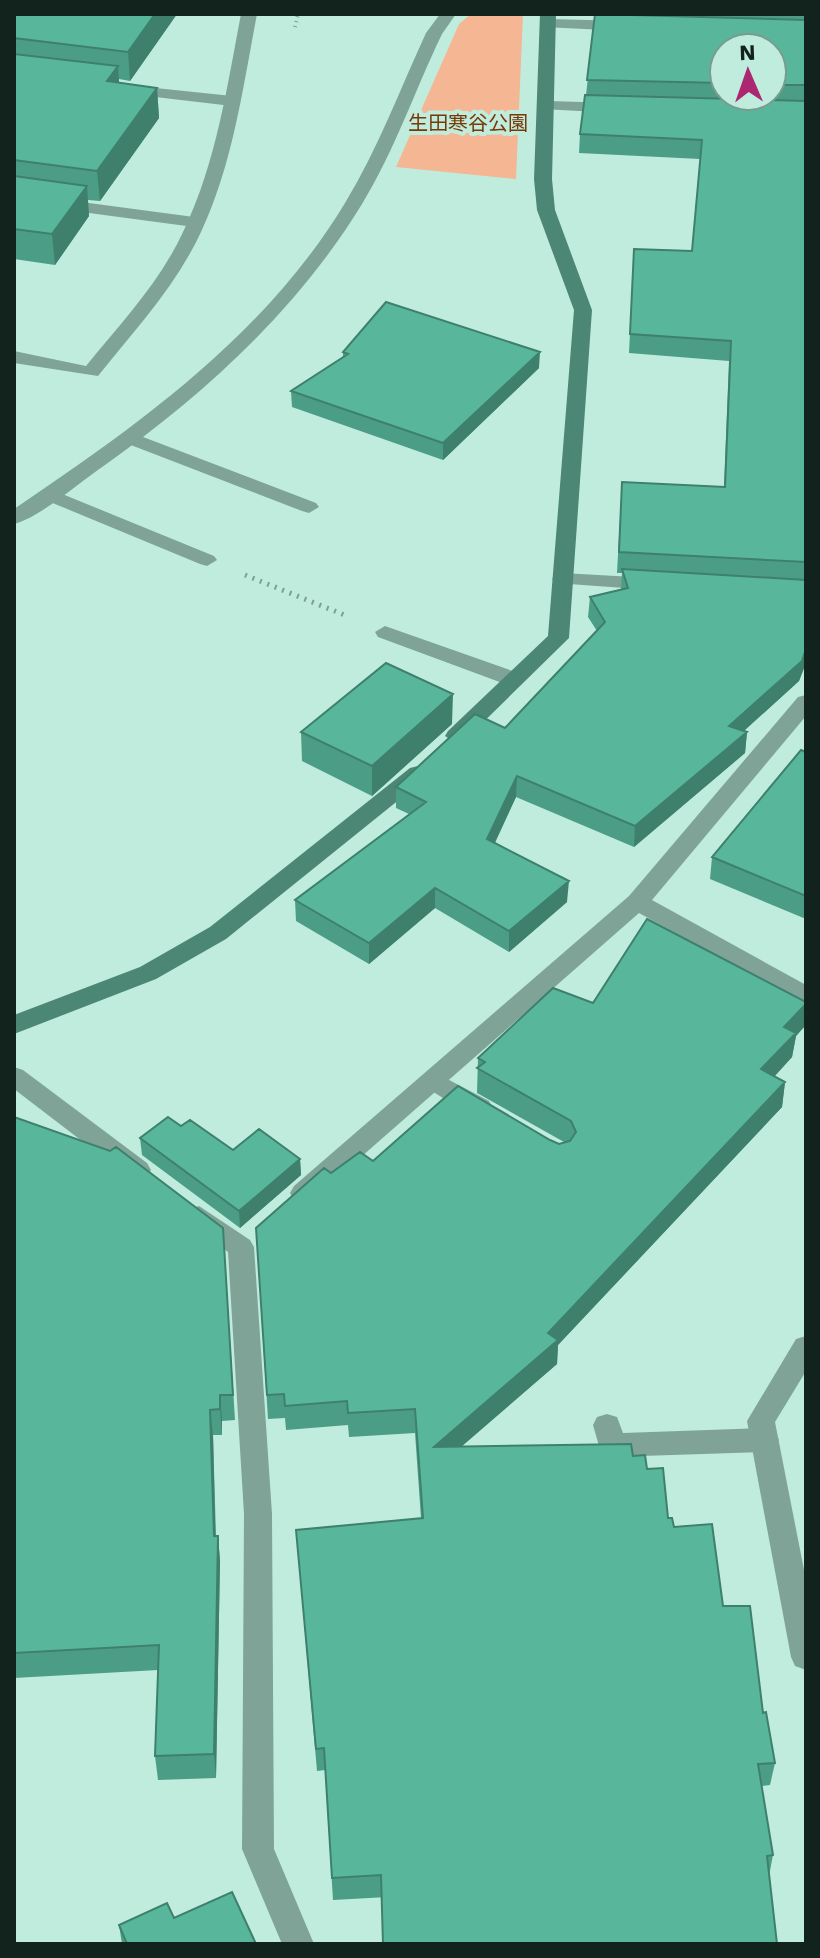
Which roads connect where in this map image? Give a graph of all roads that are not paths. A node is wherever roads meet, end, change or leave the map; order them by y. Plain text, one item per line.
1 (249, 14) edge
2 (448, 14) edge
3 (548, 19) edge
4 (639, 26) edge
5 (102, 87) edge
6 (232, 101) junction
7 (548, 106) junction
8 (639, 108) edge
9 (14, 198) edge
10 (194, 222) junction
11 (14, 357) edge
12 (130, 438) junction
13 (50, 495) junction
14 (309, 507) dead end
15 (14, 518) edge
16 (207, 560) road end
17 (562, 579) junction
18 (669, 584) edge
19 (385, 632) road end
20 (513, 679) junction
21 (806, 702) edge
22 (637, 902) junction
23 (806, 996) edge
24 (14, 1025) edge
25 (14, 1076) edge
26 (434, 1081) junction
27 (496, 1118) edge
28 (289, 1206) edge
29 (265, 1226) edge
30 (241, 1247) junction
31 (806, 1347) edge
32 (607, 1425) dead end
33 (765, 1440) junction
34 (806, 1657) edge
35 (298, 1944) edge

1 - 6 street
2 - 12 street
3 - 4 street
3 - 7 street
5 - 6 street
6 - 10 street
7 - 8 street
7 - 17 street
9 - 10 street
10 - 11 street
12 - 13 street
12 - 14 street
13 - 15 street
13 - 16 street
17 - 18 street
17 - 20 street
19 - 20 street
20 - 24 street
21 - 22 street
22 - 23 street
22 - 26 street
25 - 30 street
26 - 27 street
26 - 28 street
29 - 30 street
30 - 35 street
31 - 33 street
32 - 33 street
33 - 34 street

